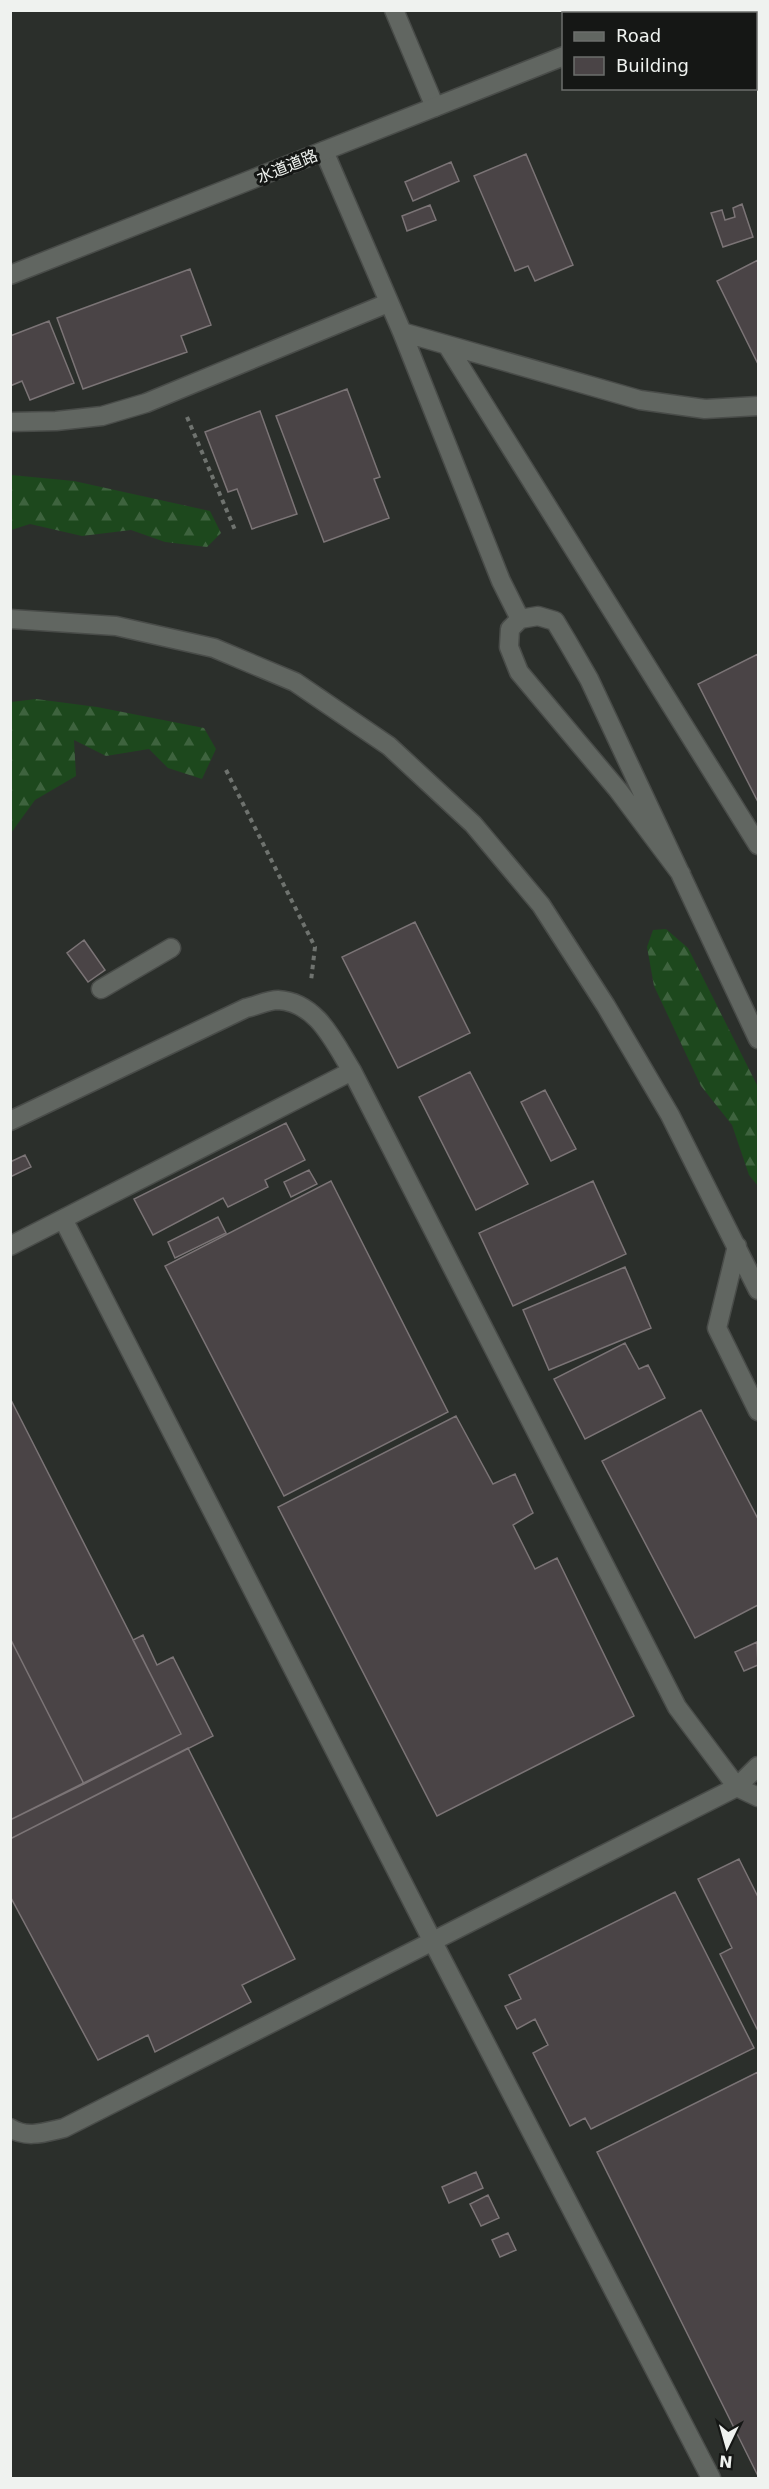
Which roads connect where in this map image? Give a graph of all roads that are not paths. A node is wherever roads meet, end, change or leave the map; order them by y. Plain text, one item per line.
1 (394, 10) edge
2 (562, 57) edge
3 (435, 107) junction
4 (324, 151) junction
5 (10, 275) edge
6 (388, 303) junction
7 (402, 332) junction
8 (447, 345) junction
9 (759, 406) edge
10 (10, 422) edge
11 (10, 619) edge
12 (520, 619) junction
13 (759, 844) edge
14 (681, 874) junction
15 (171, 948) dead end
16 (100, 989) dead end
17 (752, 1013) edge
18 (759, 1040) edge
19 (352, 1071) junction
20 (10, 1121) edge
21 (63, 1219) junction
22 (10, 1246) edge
23 (737, 1246) junction
24 (759, 1290) edge
25 (759, 1411) edge
26 (759, 1766) edge
27 (737, 1786) junction
28 (759, 1797) edge
29 (433, 1942) junction
30 (10, 2128) edge
31 (711, 2478) edge

1 - 3 street
2 - 3 street, 水道道路
3 - 4 street, 水道道路
4 - 5 street, 水道道路
4 - 6 street
6 - 7 street
6 - 10 street
7 - 8 street
7 - 12 street
8 - 9 street
8 - 13 street
11 - 23 street
12 - 14 street
12 - 14 street
14 - 17 street
15 - 16 street
17 - 18 street
19 - 20 street
19 - 21 street
19 - 27 street
21 - 22 street
21 - 29 street
23 - 24 street
23 - 25 street
26 - 27 street
27 - 28 street
27 - 29 street
29 - 30 street
29 - 31 street

